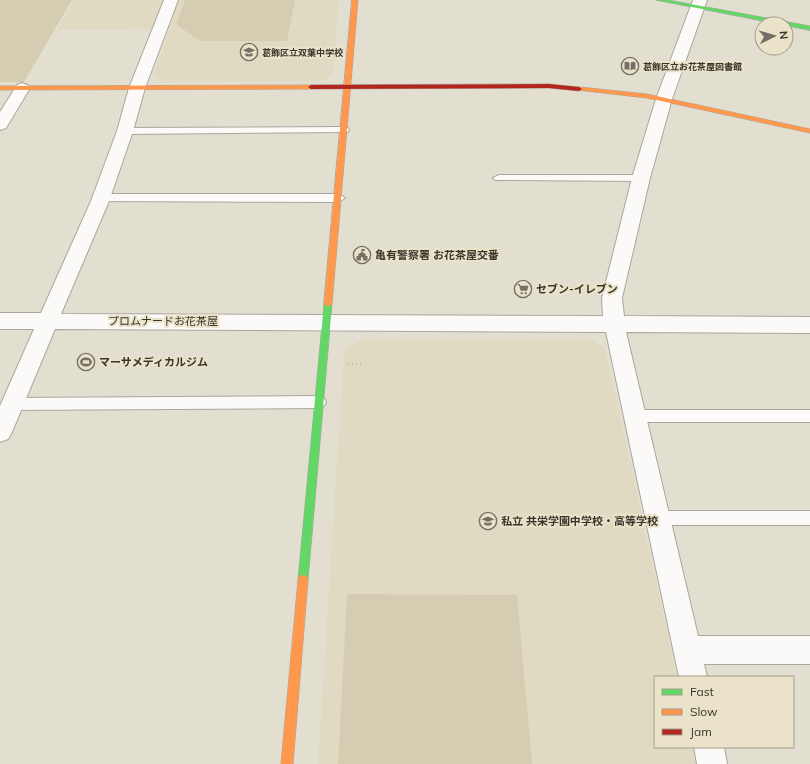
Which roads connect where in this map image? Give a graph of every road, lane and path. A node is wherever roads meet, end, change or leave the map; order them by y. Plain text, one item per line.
1 (171, 0) edge
2 (355, 0) edge
3 (659, 0) edge
4 (699, 4) edge
5 (810, 28) edge
6 (0, 88) edge
7 (22, 88) junction
8 (137, 88) junction
9 (348, 88) junction
10 (664, 99) junction
11 (0, 125) edge
12 (344, 130) junction
13 (810, 130) edge
14 (125, 131) junction
15 (499, 178) dead end
16 (641, 178) junction
17 (101, 198) junction
18 (339, 198) junction
19 (0, 321) edge
20 (48, 321) junction
21 (326, 322) junction
22 (614, 323) junction
23 (810, 325) edge
24 (319, 402) junction
25 (11, 404) junction
26 (635, 416) junction
27 (810, 416) edge
28 (0, 432) edge
29 (658, 518) junction
30 (810, 518) edge
31 (687, 650) junction
32 (810, 650) edge
33 (693, 676) edge
34 (708, 748) edge
35 (287, 764) edge
36 (712, 764) edge

1 - 8 street
2 - 9 street
3 - 4 street
4 - 5 street
4 - 10 street
6 - 7 street
7 - 8 street
7 - 11 street
8 - 9 street
8 - 14 street
9 - 10 street
9 - 12 street
10 - 13 street
10 - 16 street
12 - 14 lane
12 - 18 street
14 - 17 street
15 - 16 lane
16 - 22 street
17 - 18 lane
17 - 20 street
18 - 21 street
19 - 20 street, プロムナードお花茶屋
20 - 21 street, プロムナードお花茶屋
20 - 25 street
21 - 22 street, プロムナードお花茶屋
21 - 24 street
22 - 23 street, プロムナードお花茶屋
22 - 26 street
24 - 25 lane
24 - 35 street
25 - 28 street
26 - 27 lane
26 - 29 street
29 - 30 lane
29 - 31 street
31 - 32 street
31 - 33 street
34 - 36 street

